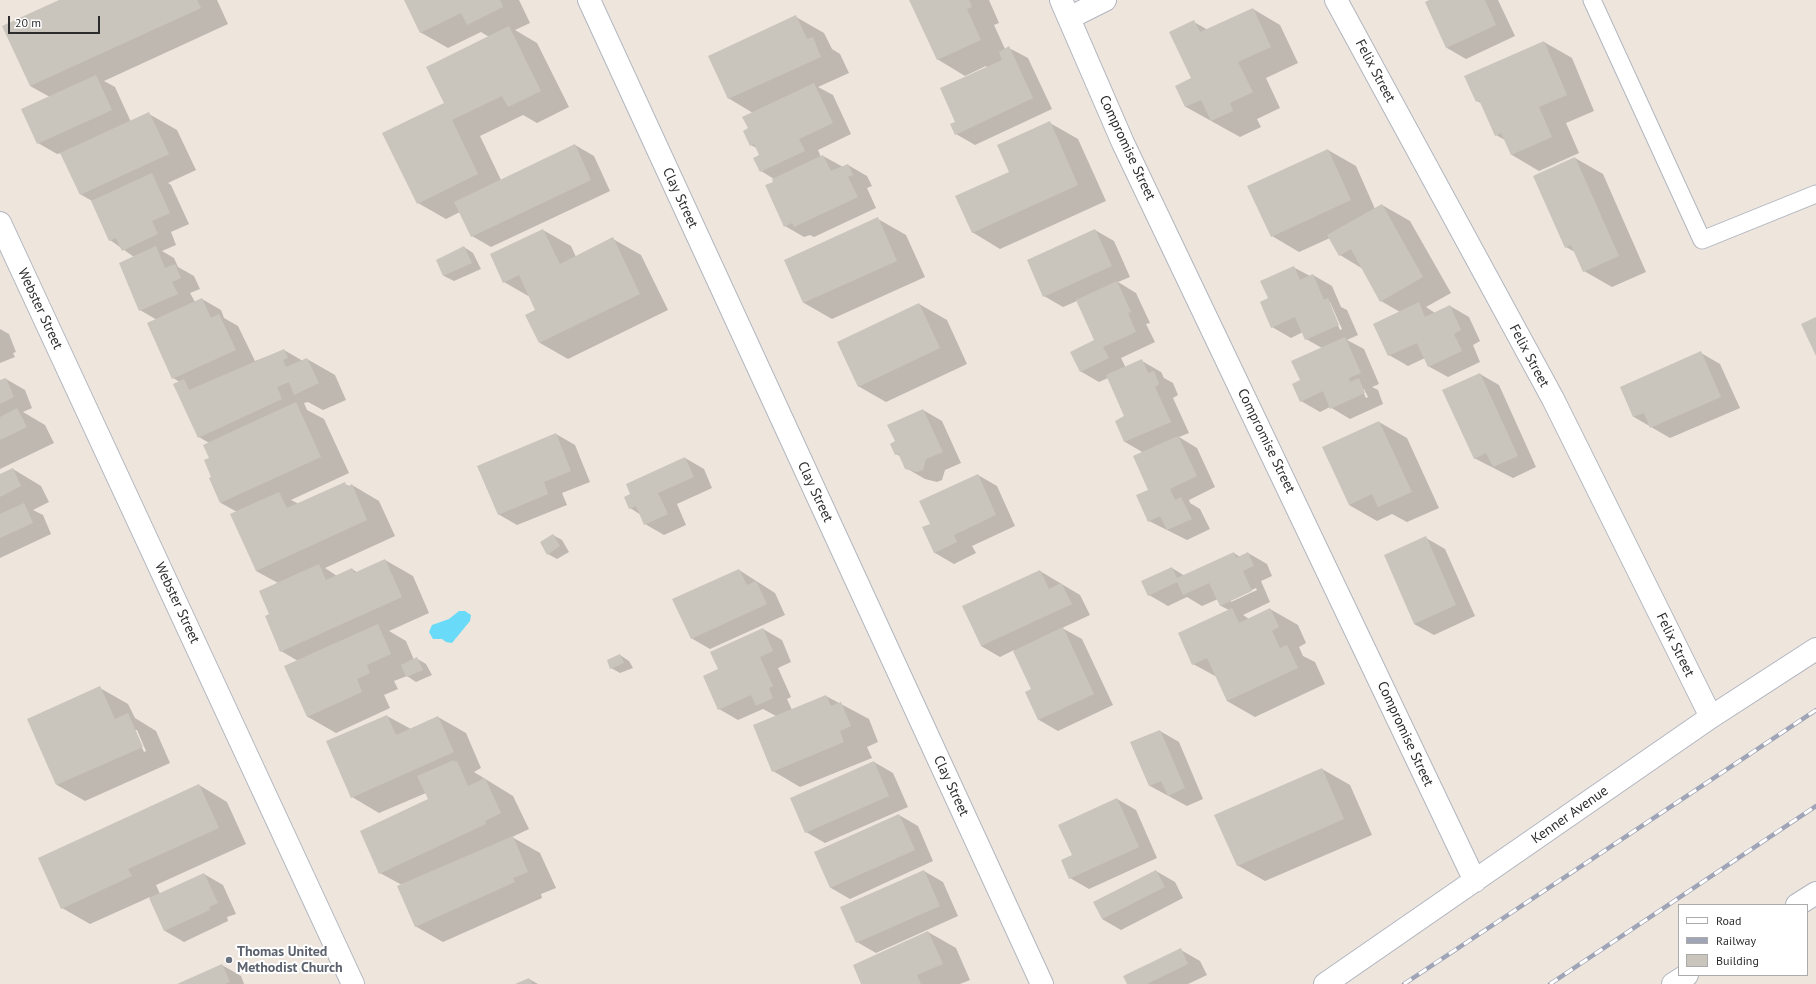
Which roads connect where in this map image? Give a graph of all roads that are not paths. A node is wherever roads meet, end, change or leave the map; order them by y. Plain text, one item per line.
1 (589, 0) edge
2 (1105, 0) edge
3 (1336, 0) edge
4 (1592, 0) edge
5 (1065, 9) edge
6 (1816, 194) edge
7 (0, 223) edge
8 (1816, 649) edge
9 (1711, 717) junction
10 (1475, 881) junction
11 (1816, 893) edge
12 (1799, 904) edge
13 (1685, 976) edge
14 (352, 984) edge
15 (1042, 984) edge
16 (1325, 984) edge
17 (1673, 984) edge

1 - 15 street, Clay Street
2 - 5 street
3 - 9 street, Felix Street
4 - 6 lane
5 - 10 street, Compromise Street
7 - 14 street, Webster Street
8 - 9 street, Kenner Avenue
9 - 10 street, Kenner Avenue
10 - 16 street, Kenner Avenue
11 - 12 street
13 - 17 street

